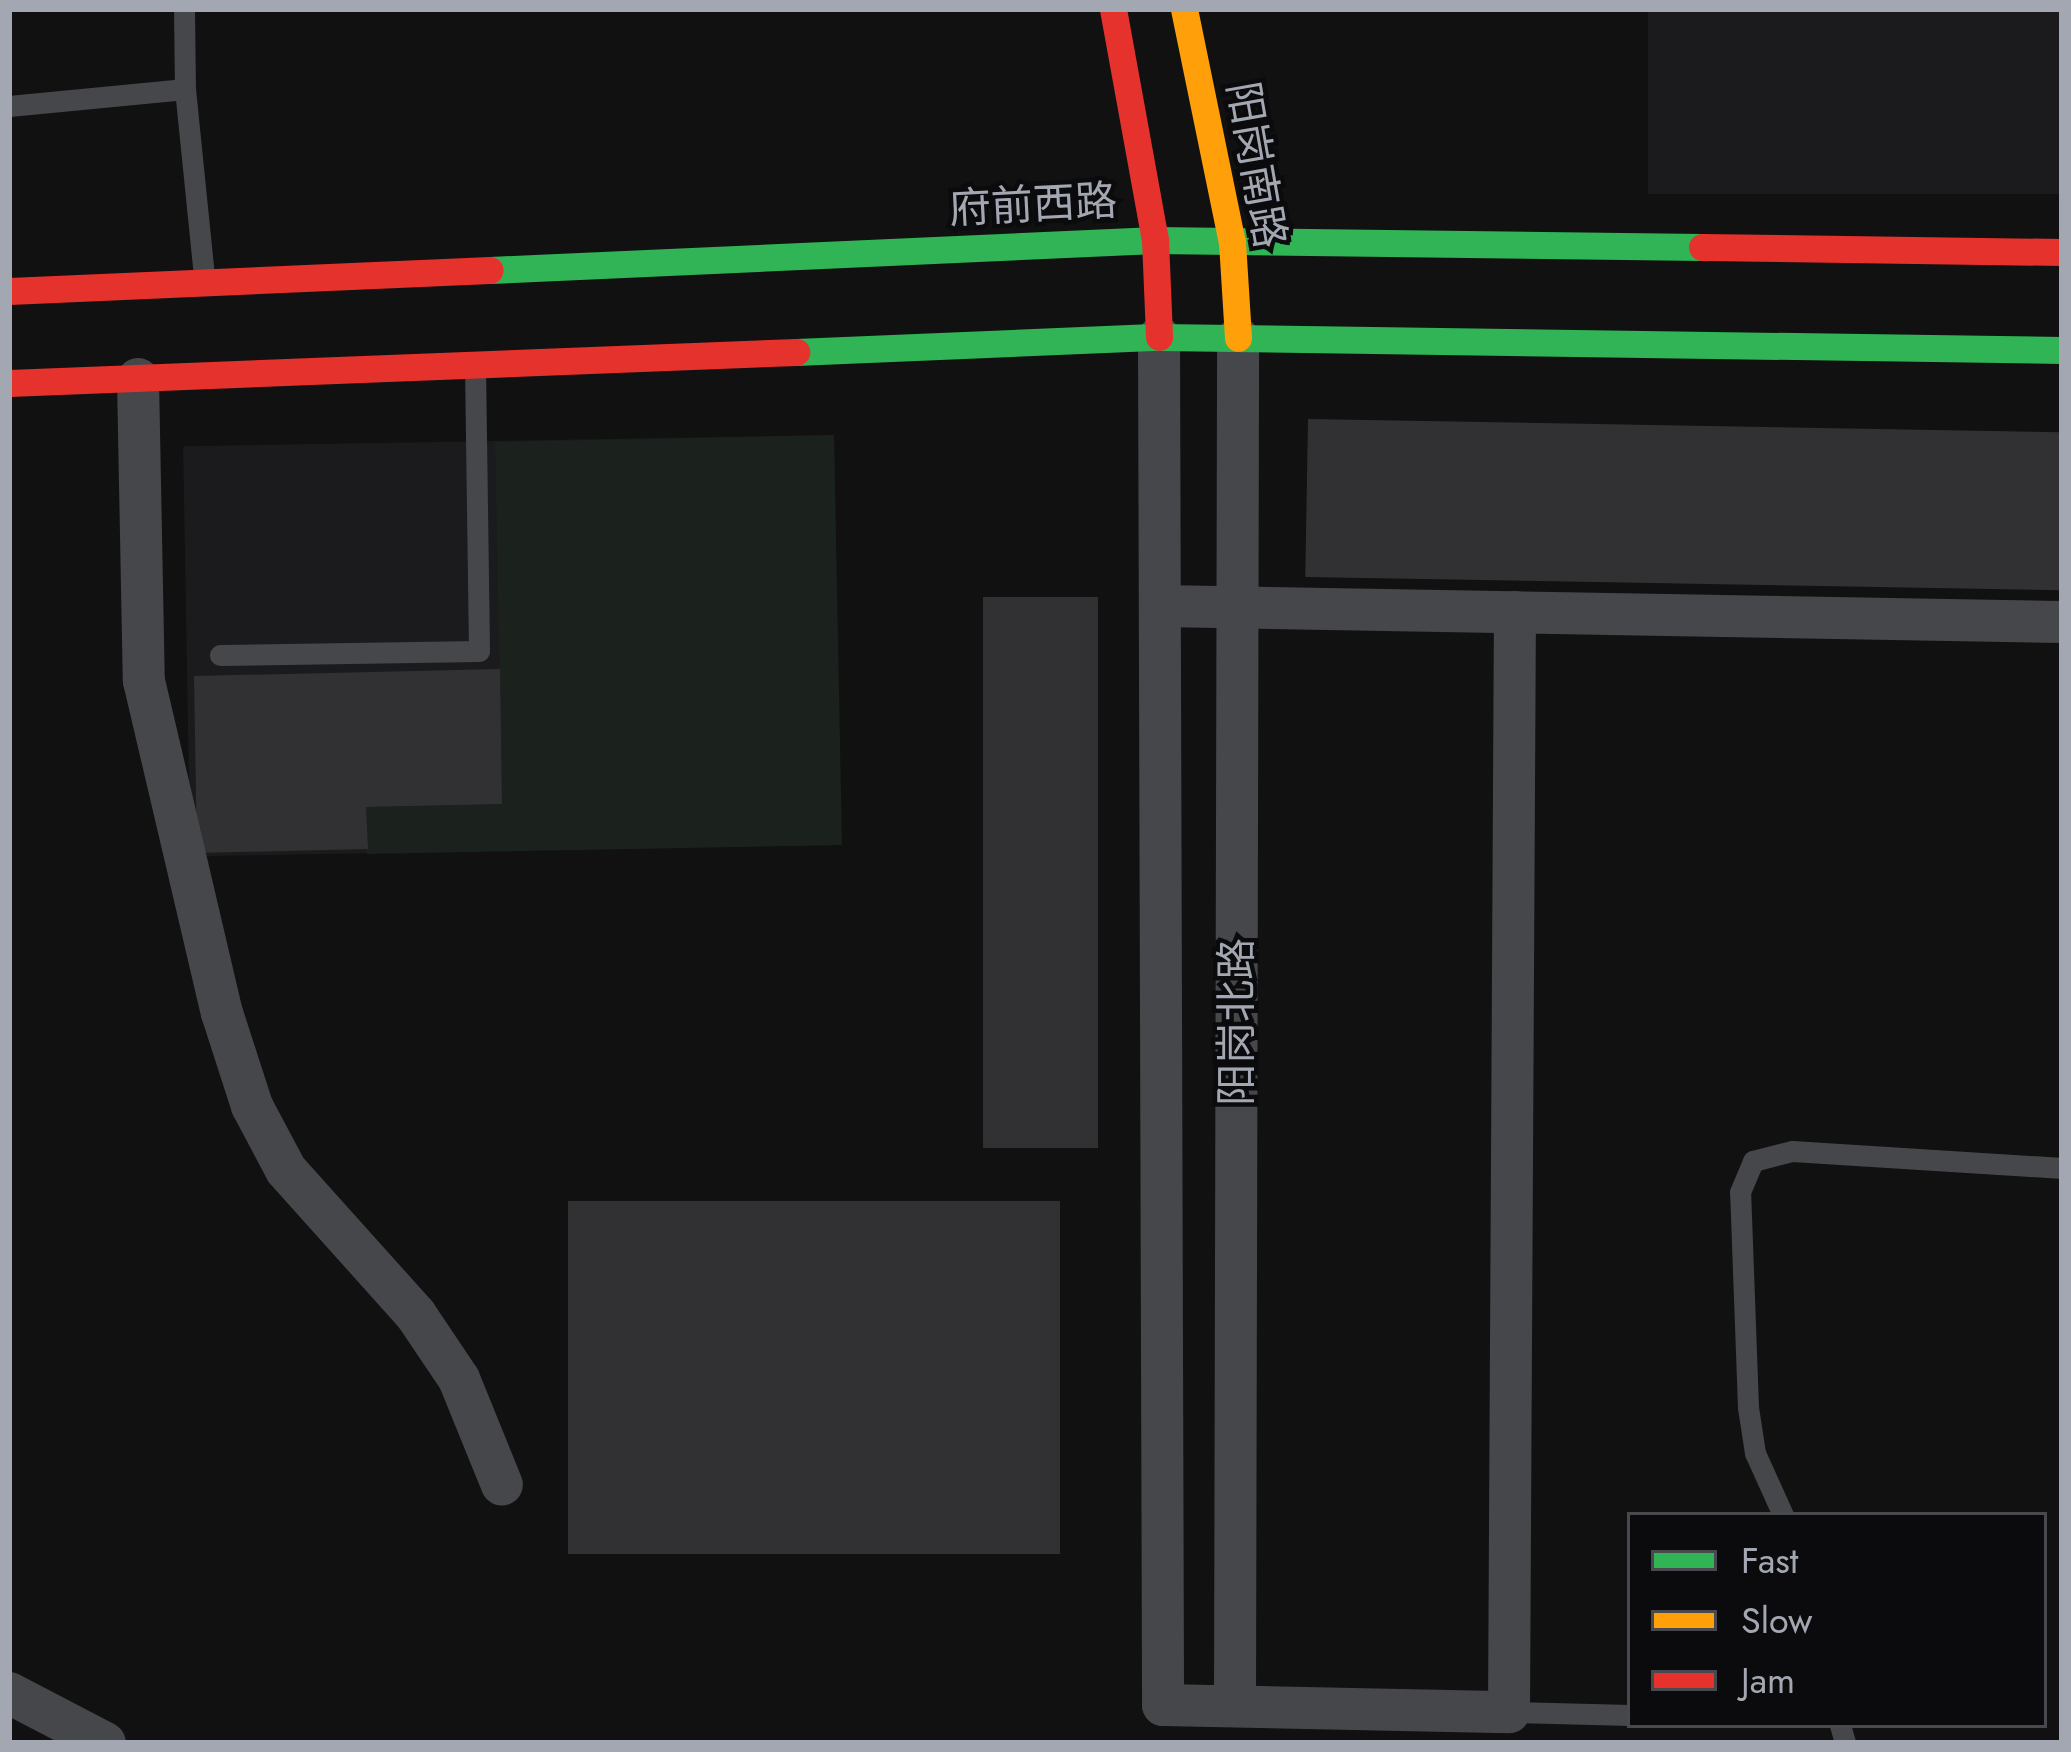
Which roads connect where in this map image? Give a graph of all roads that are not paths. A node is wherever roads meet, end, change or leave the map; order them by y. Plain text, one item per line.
1 (184, 9) edge
2 (1113, 9) edge
3 (1184, 9) edge
4 (185, 89) junction
5 (9, 106) edge
6 (1155, 240) junction
7 (1232, 242) junction
8 (2062, 252) edge
9 (205, 283) junction
10 (9, 291) edge
11 (1159, 338) junction
12 (1238, 338) junction
13 (2062, 350) edge
14 (475, 366) junction
15 (138, 379) junction
16 (9, 383) edge
17 (1162, 606) junction
18 (1238, 607) junction
19 (1514, 612) junction
20 (2062, 622) edge
21 (220, 655) dead end
22 (2062, 1168) edge
23 (502, 1485) dead end
24 (1782, 1512) edge
25 (9, 1693) edge
26 (1235, 1706) junction
27 (1509, 1712) junction
28 (1627, 1714) edge
29 (105, 1743) edge

1 - 4 lane
2 - 6 main road
3 - 7 main road, 阳岗南路
4 - 5 lane
4 - 9 lane
6 - 7 main road, 府前西路
6 - 9 main road, 府前西路
6 - 11 main road
7 - 8 main road, 府前西路
7 - 12 main road, 阳岗南路
9 - 10 main road, 府前西路
11 - 12 main road
11 - 14 main road
11 - 17 street, 阳岗北路
12 - 13 main road
12 - 18 street, 阳岗北路
14 - 15 main road
14 - 21 lane
15 - 16 main road
15 - 23 street
17 - 18 street
17 - 26 street, 阳岗北路
18 - 19 street
18 - 26 street, 阳岗北路
19 - 20 street
19 - 27 street
22 - 24 lane
25 - 29 street
26 - 27 street
27 - 28 lane

